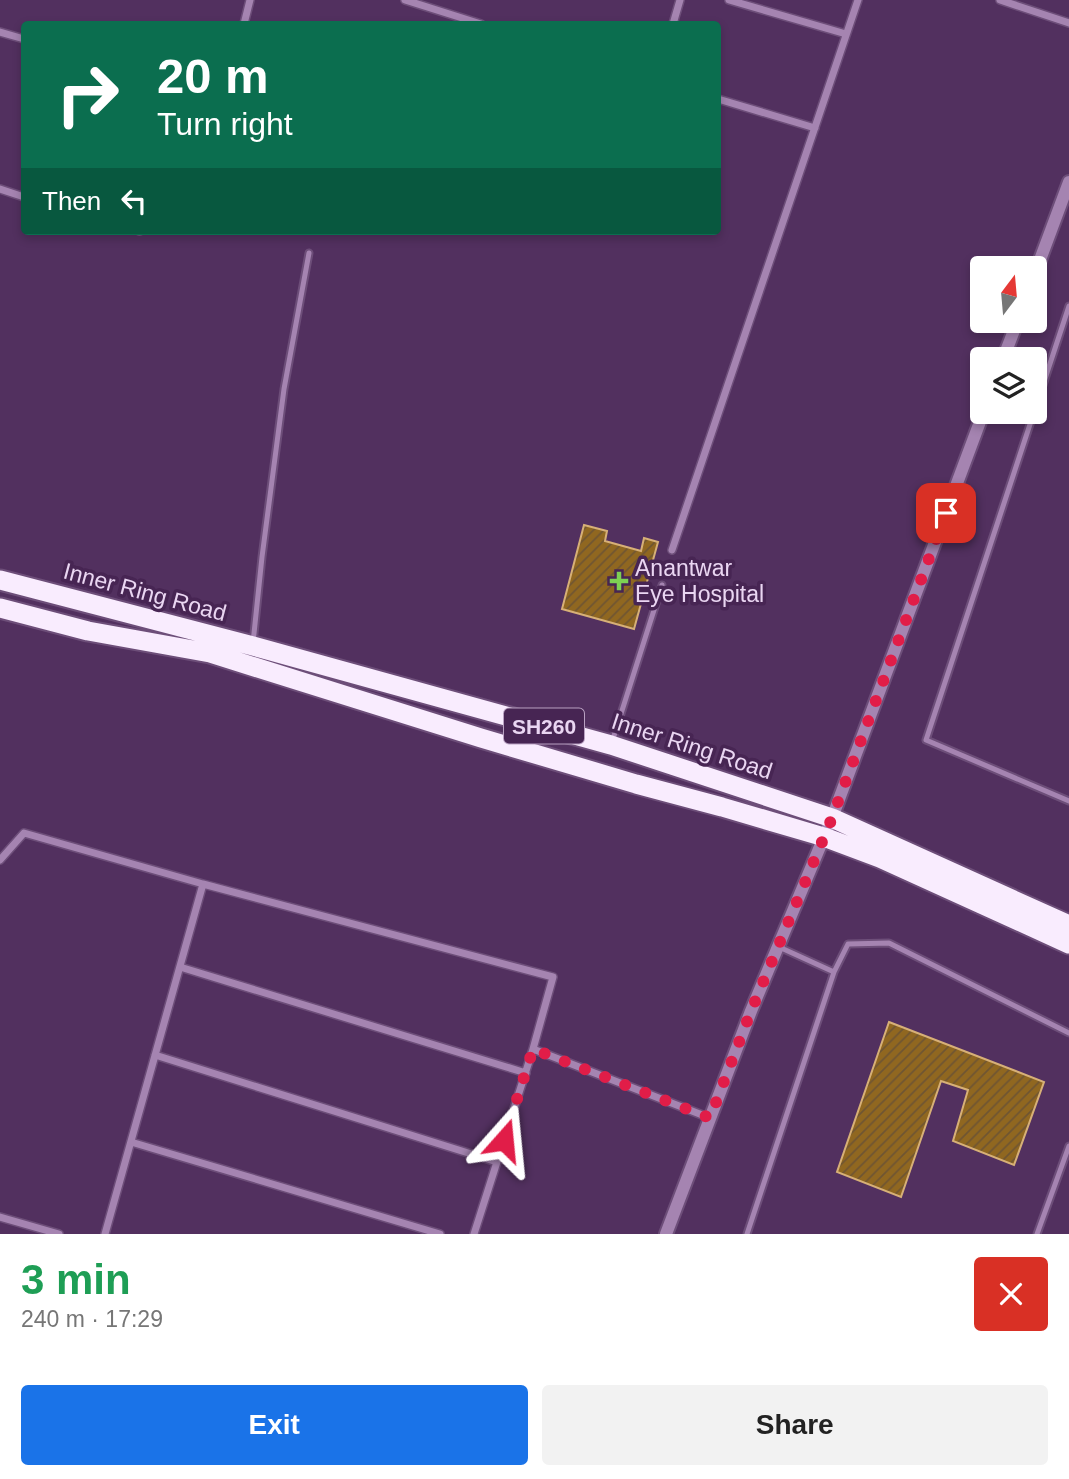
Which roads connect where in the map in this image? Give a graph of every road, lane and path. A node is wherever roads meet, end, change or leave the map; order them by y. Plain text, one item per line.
1 (250, 0) edge
2 (405, 0) edge
3 (680, 0) edge
4 (729, 0) edge
5 (858, 0) edge
6 (1000, 0) edge
7 (245, 21) edge
8 (472, 21) edge
9 (674, 21) edge
10 (1069, 23) edge
11 (0, 32) edge
12 (846, 34) junction
13 (21, 38) edge
14 (721, 100) edge
15 (815, 128) junction
16 (1069, 182) edge
17 (0, 190) edge
18 (21, 196) edge
19 (309, 253) dead end
20 (1041, 256) edge
21 (1069, 306) edge
22 (979, 424) edge
23 (672, 550) dead end
24 (0, 580) edge
25 (662, 585) dead end
26 (0, 608) edge
27 (253, 646) junction
28 (611, 745) junction
29 (1069, 801) edge
30 (832, 818) junction
31 (824, 837) junction
32 (0, 860) edge
33 (203, 884) junction
34 (1069, 925) edge
35 (1069, 944) edge
36 (778, 947) junction
37 (180, 967) junction
38 (834, 972) junction
39 (1069, 1033) edge
40 (533, 1049) junction
41 (156, 1055) junction
42 (526, 1073) junction
43 (710, 1118) junction
44 (131, 1142) junction
45 (1069, 1146) edge
46 (497, 1162) junction
47 (0, 1217) edge
48 (59, 1234) edge
49 (106, 1234) edge
50 (440, 1234) edge
51 (474, 1234) edge
52 (666, 1234) edge
53 (747, 1234) edge
54 (1037, 1234) edge

1 - 7 street
2 - 8 street
3 - 9 street
4 - 12 street
5 - 12 street
6 - 10 street
11 - 13 street
12 - 15 street
14 - 15 street
15 - 23 street
16 - 20 street
17 - 18 street
19 - 27 lane
21 - 29 lane
22 - 30 street
24 - 27 highway, Inner Ring Road / SH260
25 - 28 lane
26 - 31 highway, Inner Ring Road
27 - 28 highway, Inner Ring Road / SH260
28 - 30 highway, Inner Ring Road / SH260
30 - 31 street
30 - 34 highway, Inner Ring Road / SH260
31 - 35 highway, Inner Ring Road
31 - 36 street
32 - 33 street
33 - 37 street
33 - 40 street
36 - 38 lane
36 - 43 street
37 - 41 street
37 - 42 street
38 - 39 lane
38 - 53 lane
40 - 42 street
40 - 43 street
41 - 44 street
41 - 46 street
42 - 46 street
43 - 52 street
44 - 49 street
44 - 50 street
45 - 54 lane
46 - 51 street
47 - 48 street

